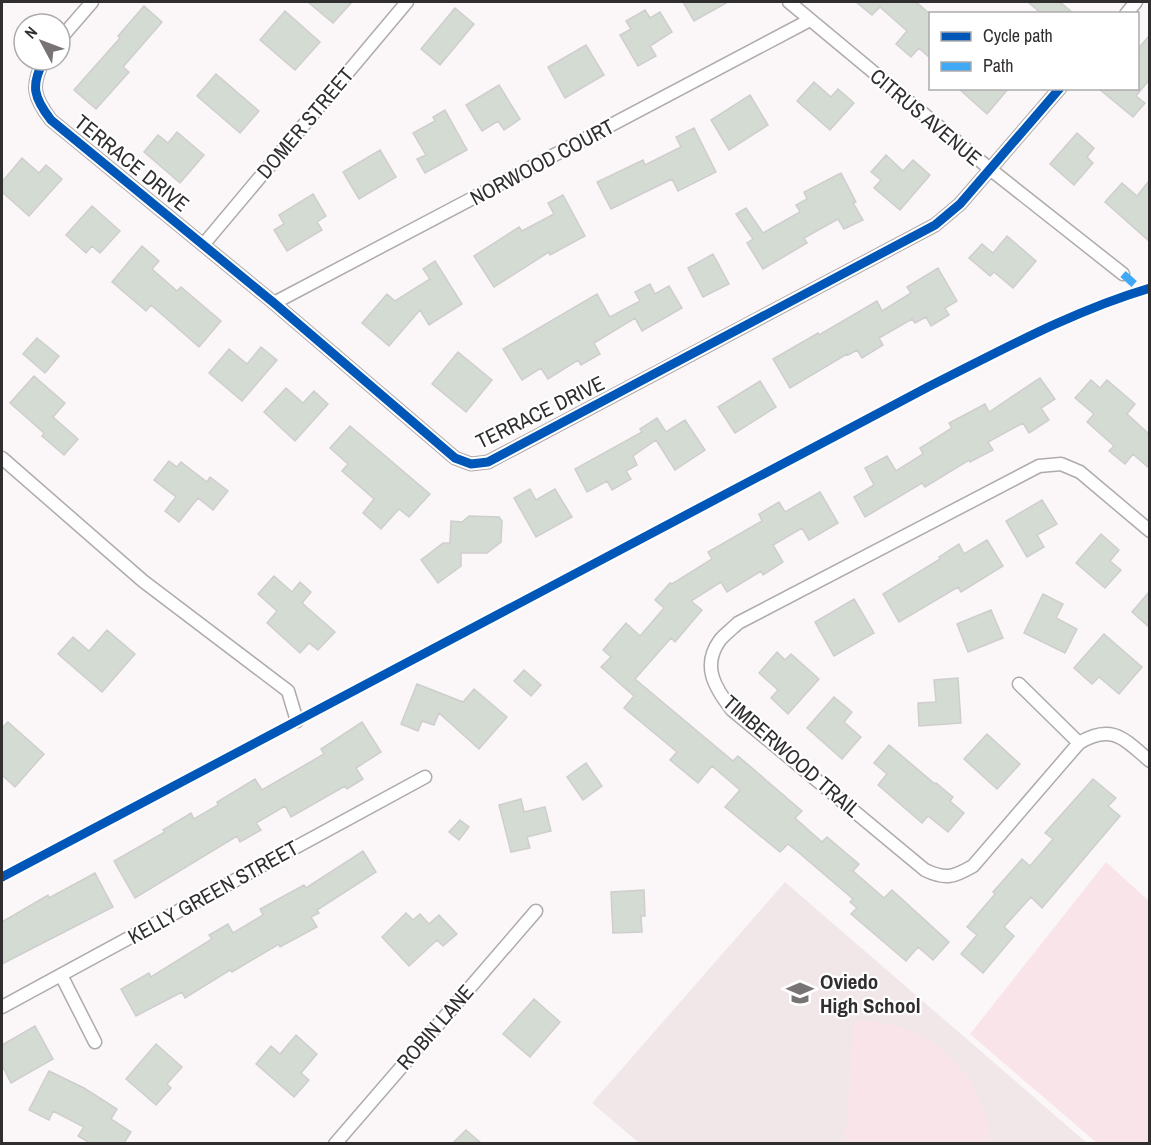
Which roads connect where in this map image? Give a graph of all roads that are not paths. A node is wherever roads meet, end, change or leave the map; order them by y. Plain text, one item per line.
1 (92, 2) edge
2 (407, 2) edge
3 (789, 2) edge
4 (810, 20) junction
5 (72, 25) edge
6 (37, 72) edge
7 (1058, 90) edge
8 (990, 170) junction
9 (203, 245) junction
10 (1123, 273) dead end
11 (274, 303) junction
12 (2, 458) edge
13 (1149, 531) edge
14 (1019, 684) dead end
15 (297, 721) dead end
16 (1079, 743) junction
17 (1149, 761) edge
18 (425, 777) dead end
19 (536, 910) dead end
20 (61, 975) junction
21 (2, 1007) edge
22 (95, 1042) dead end
23 (335, 1143) edge

1 - 5 street
2 - 9 street, DOMER STREET
3 - 4 street, CITRUS AVENUE
4 - 8 street, CITRUS AVENUE
4 - 11 street, NORWOOD COURT
6 - 9 street, TERRACE DRIVE
7 - 8 street, TERRACE DRIVE
8 - 10 street, CITRUS AVENUE
8 - 11 street, TERRACE DRIVE
9 - 11 street, TERRACE DRIVE
12 - 15 street
13 - 16 street, TIMBERWOOD TRAIL
14 - 16 street
16 - 17 street, TIMBERWOOD TRAIL
18 - 20 street, KELLY GREEN STREET
19 - 23 street, ROBIN LANE
20 - 21 street, KELLY GREEN STREET
20 - 22 street

